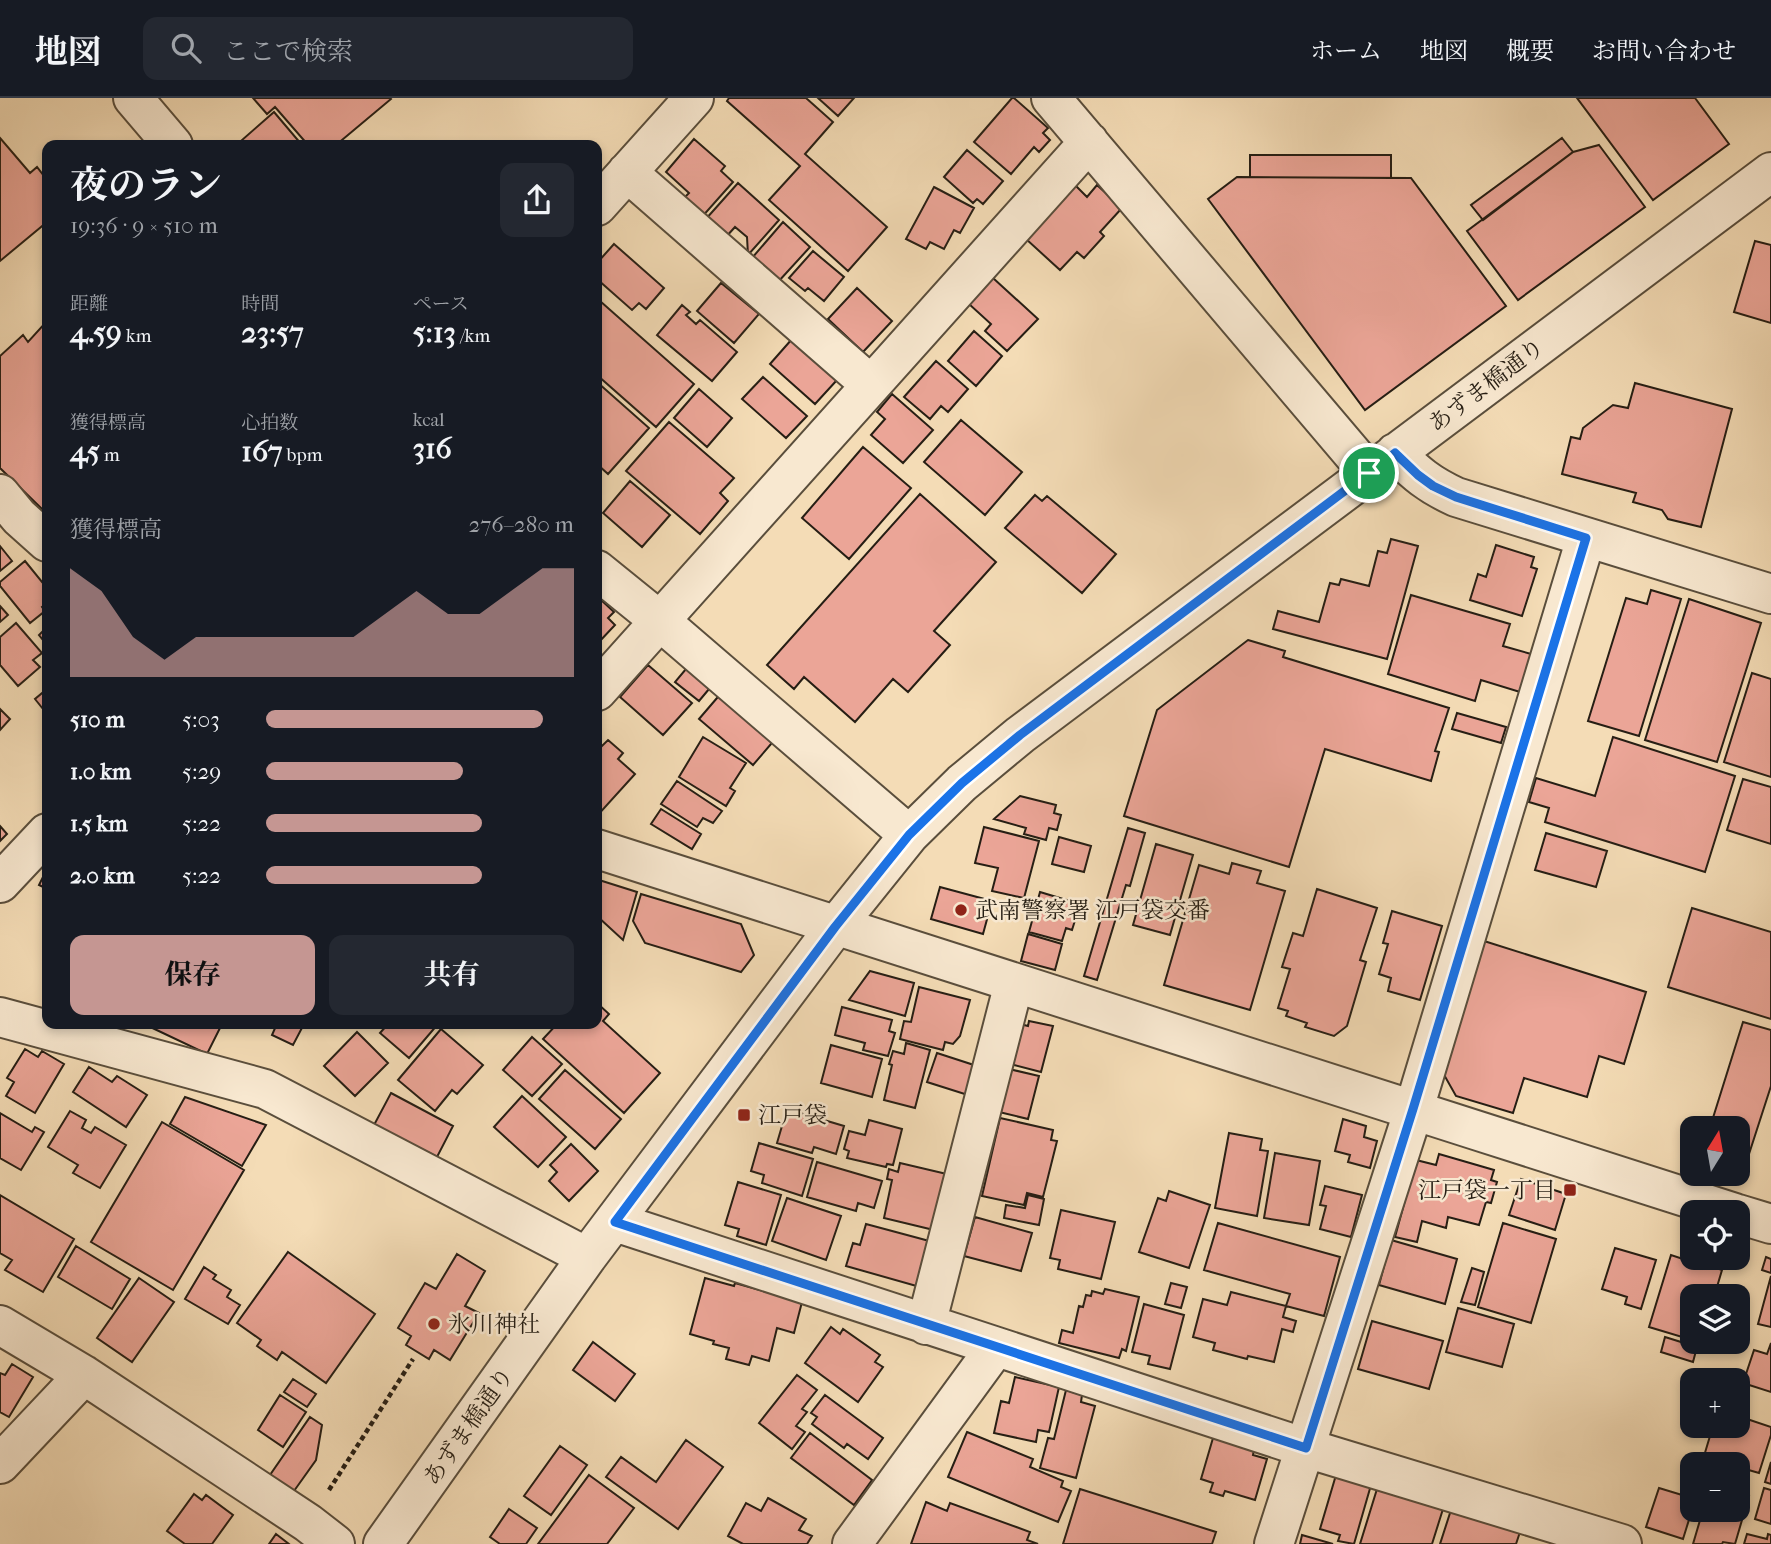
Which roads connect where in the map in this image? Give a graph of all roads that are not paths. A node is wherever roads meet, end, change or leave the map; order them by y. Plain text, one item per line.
1 (133, 98) edge
2 (694, 98) edge
3 (1051, 98) edge
4 (169, 140) edge
5 (1088, 142) junction
6 (627, 172) junction
7 (1771, 172) edge
8 (602, 200) edge
9 (871, 385) junction
10 (1382, 463) junction
11 (0, 494) edge
12 (42, 538) edge
13 (1586, 538) junction
14 (602, 574) edge
15 (1771, 594) edge
16 (660, 621) junction
17 (602, 685) edge
18 (909, 835) junction
19 (42, 838) edge
20 (602, 851) edge
21 (0, 883) edge
22 (835, 927) junction
23 (1014, 983) junction
24 (0, 1017) edge
25 (42, 1028) edge
26 (44, 1029) edge
27 (1413, 1109) junction
28 (1696, 1200) edge
29 (1750, 1217) edge
30 (615, 1222) junction
31 (1771, 1224) edge
32 (587, 1258) junction
33 (0, 1325) edge
34 (926, 1325) junction
35 (996, 1348) junction
36 (84, 1375) junction
37 (1306, 1448) junction
38 (0, 1464) edge
39 (322, 1533) edge
40 (383, 1544) edge
41 (852, 1544) edge
42 (1274, 1544) edge
43 (1622, 1544) edge

1 - 4 street
2 - 6 street
3 - 5 street
5 - 9 street
5 - 10 street
6 - 8 street
6 - 9 street
7 - 10 street, あずま橋通り
9 - 16 street
10 - 13 street
10 - 18 street, あずま橋通り
11 - 12 street
13 - 15 street
13 - 27 street
14 - 16 street
16 - 17 street
16 - 18 street
18 - 22 street, あずま橋通り
19 - 21 street
20 - 22 street
22 - 23 street
22 - 30 street, あずま橋通り
23 - 27 street
23 - 34 street
24 - 25 street
26 - 32 street
27 - 28 street
27 - 37 street
29 - 31 street
30 - 32 street, あずま橋通り
30 - 34 street
32 - 40 street, あずま橋通り
33 - 36 street
34 - 35 street
35 - 37 street
35 - 41 street
36 - 38 street
36 - 39 street
37 - 42 street
37 - 43 street

